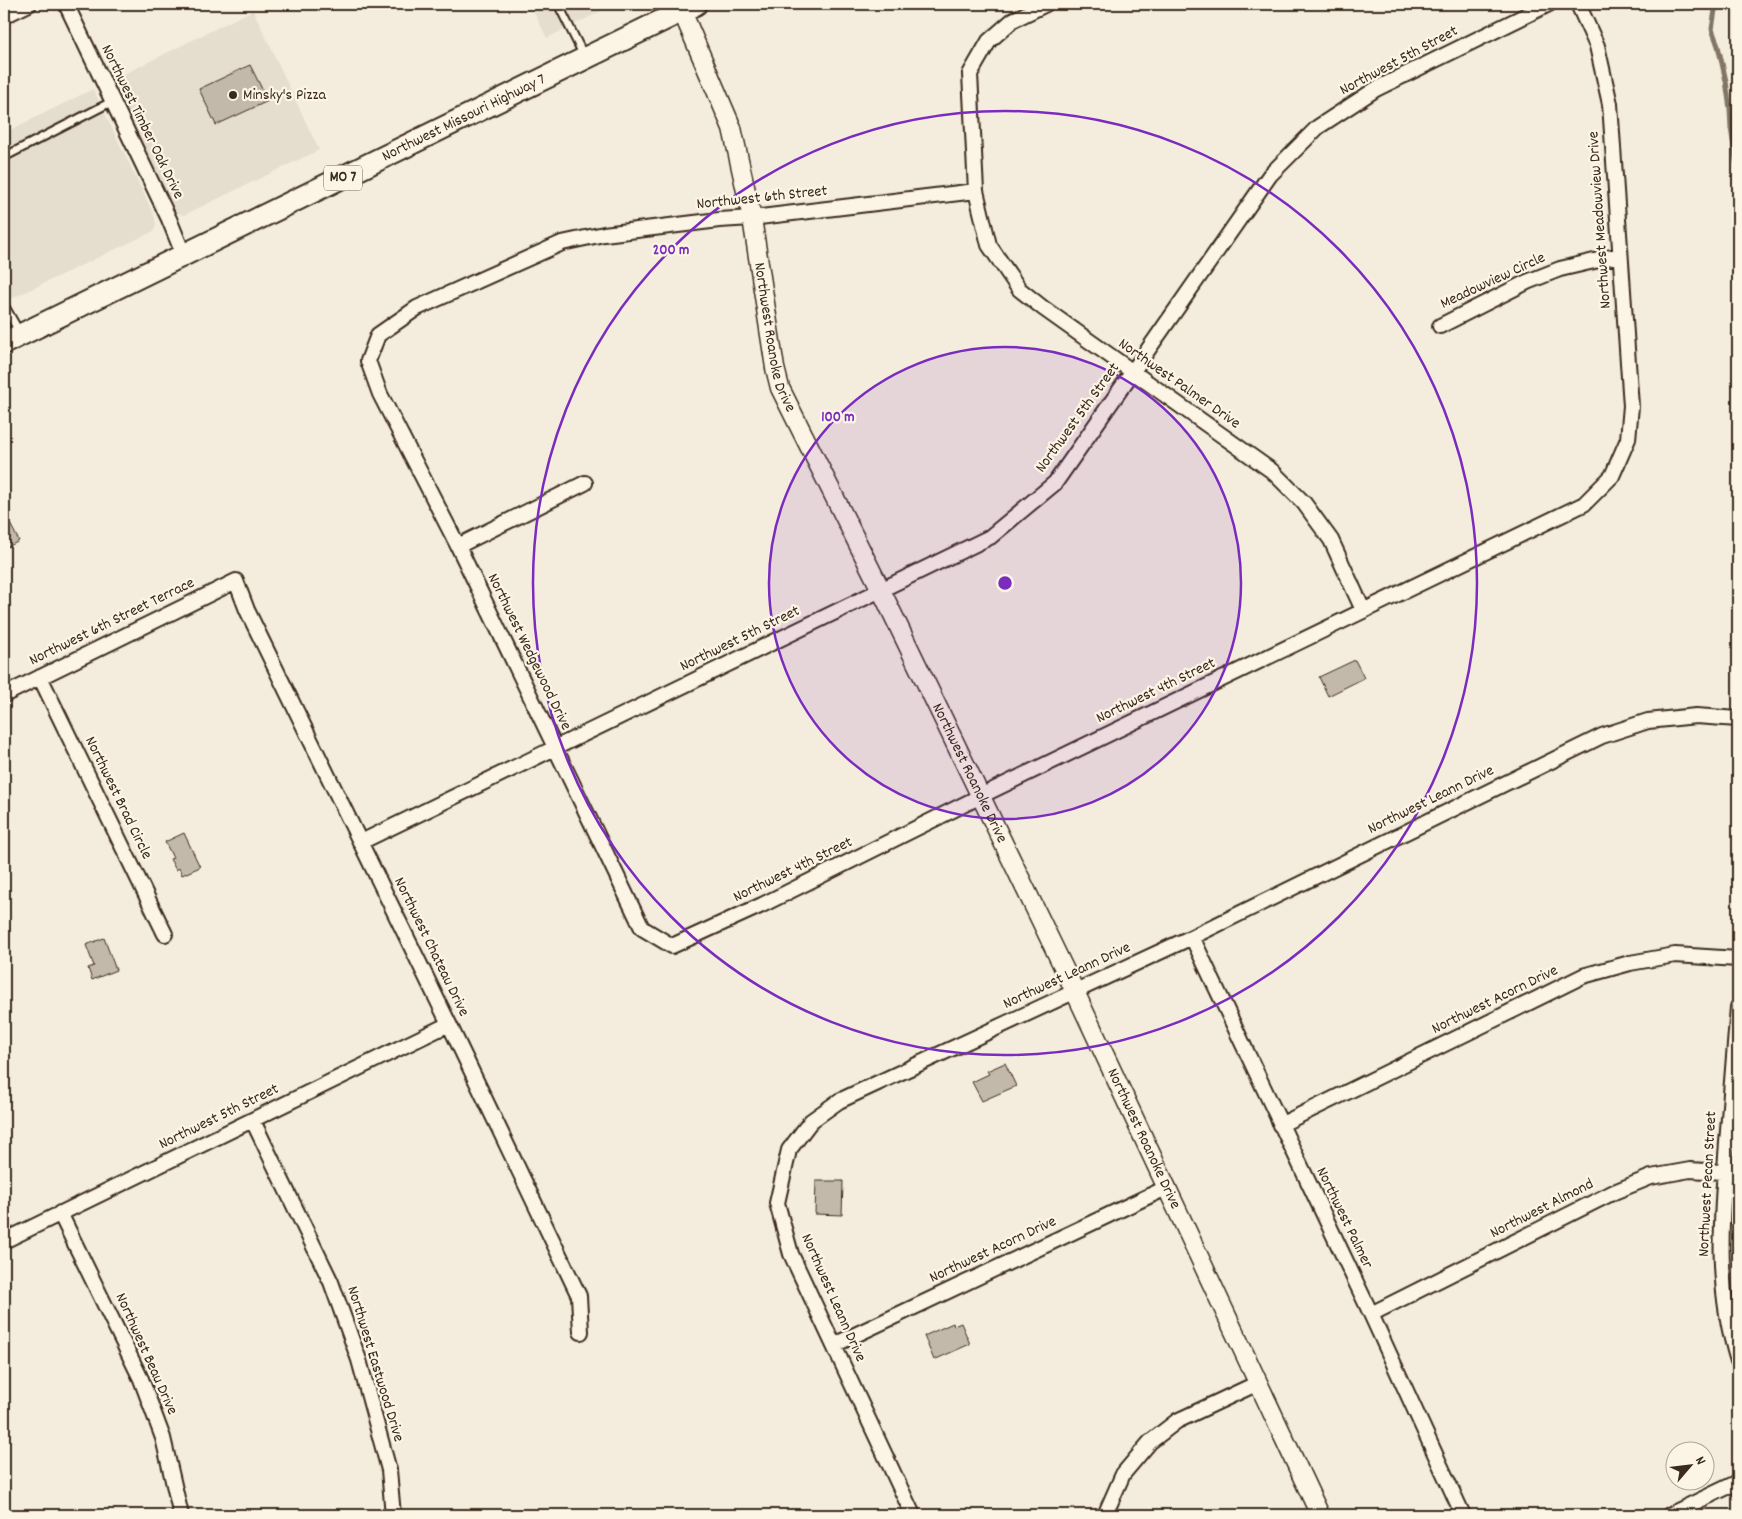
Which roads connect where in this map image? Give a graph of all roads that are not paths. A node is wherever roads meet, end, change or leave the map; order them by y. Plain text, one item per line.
1 (29, 4) edge
2 (66, 4) edge
3 (569, 4) edge
4 (1046, 4) edge
5 (1549, 4) edge
6 (1578, 4) edge
7 (559, 6) edge
8 (683, 6) edge
9 (4, 16) edge
10 (586, 58) junction
11 (113, 101) junction
12 (4, 157) edge
13 (976, 191) junction
14 (752, 218) junction
15 (1620, 255) junction
16 (184, 256) junction
17 (4, 305) edge
18 (1440, 326) dead end
19 (12, 339) edge
20 (368, 361) joint
21 (1132, 372) junction
22 (1628, 439) joint
23 (586, 483) dead end
24 (458, 546) junction
25 (236, 582) joint
26 (881, 590) junction
27 (1363, 610) junction
28 (40, 677) junction
29 (4, 695) edge
30 (1738, 719) edge
31 (556, 748) junction
32 (981, 796) junction
33 (361, 842) junction
34 (165, 934) dead end
35 (1192, 937) junction
36 (672, 946) joint
37 (1738, 959) edge
38 (1076, 992) junction
39 (1738, 1007) edge
40 (449, 1024) junction
41 (252, 1121) junction
42 (1280, 1125) junction
43 (1731, 1172) edge
44 (1168, 1187) junction
45 (60, 1213) junction
46 (4, 1241) edge
47 (1371, 1314) junction
48 (581, 1332) dead end
49 (834, 1345) junction
50 (1738, 1361) edge
51 (1258, 1383) junction
52 (1738, 1482) edge
53 (181, 1515) edge
54 (393, 1515) edge
55 (913, 1515) edge
56 (1107, 1515) edge
57 (1320, 1515) edge
58 (1463, 1515) edge
59 (1669, 1515) edge

1 - 9 street
2 - 11 street, Northwest Timber Oak Drive
3 - 7 lane
4 - 13 street
5 - 21 street, Northwest 5th Street
6 - 15 street, Northwest Meadowview Drive
7 - 10 lane
8 - 10 main road, Northwest Missouri Highway 7 / MO 7
8 - 14 street, Northwest Roanoke Drive
10 - 16 main road, Northwest Missouri Highway 7 / MO 7
11 - 12 lane
11 - 16 street, Northwest Timber Oak Drive
13 - 14 street, Northwest 6th Street
13 - 21 street, Northwest Palmer Drive
14 - 20 street, Northwest 6th Street
14 - 26 street, Northwest Roanoke Drive
15 - 18 street, Meadowview Circle
15 - 22 street, Northwest Meadowview Drive
16 - 19 main road, Northwest Missouri Highway 7 / MO 7
17 - 19 lane
20 - 24 street, Northwest Wedgewood Drive
21 - 26 street, Northwest 5th Street
21 - 27 street, Northwest Palmer Drive
22 - 27 street, Northwest 4th Street
23 - 24 street
24 - 31 street, Northwest Wedgewood Drive
25 - 28 street, Northwest 6th Street Terrace
25 - 33 street, Northwest Chateau Drive
26 - 31 street, Northwest 5th Street
26 - 32 street, Northwest Roanoke Drive
27 - 32 street, Northwest 4th Street
28 - 29 street, Northwest 6th Street Terrace
28 - 34 street, Northwest Brad Circle
30 - 35 street, Northwest Leann Drive
31 - 33 street, Northwest 5th Street
31 - 36 street, Northwest Wedgewood Drive
32 - 36 street, Northwest 4th Street
32 - 38 street, Northwest Roanoke Drive
33 - 40 street, Northwest Chateau Drive
35 - 38 street, Northwest Leann Drive
35 - 42 street, Northwest Palmer
37 - 42 street, Northwest Acorn Drive
38 - 44 street, Northwest Roanoke Drive
38 - 49 street, Northwest Leann Drive
39 - 43 street, Northwest Pecan Street
40 - 41 street, Northwest 5th Street
40 - 48 street, Northwest Chateau Drive
41 - 45 street, Northwest 5th Street
41 - 54 street, Northwest Eastwood Drive
42 - 47 street, Northwest Palmer
43 - 47 street, Northwest Almond
43 - 50 street, Northwest Pecan Street
44 - 49 street, Northwest Acorn Drive
44 - 51 street, Northwest Roanoke Drive
45 - 46 street, Northwest 5th Street
45 - 53 street, Northwest Beau Drive
47 - 58 street, Northwest Palmer
49 - 55 street, Northwest Leann Drive
51 - 56 street
51 - 57 street, Northwest Roanoke Drive
52 - 59 street

